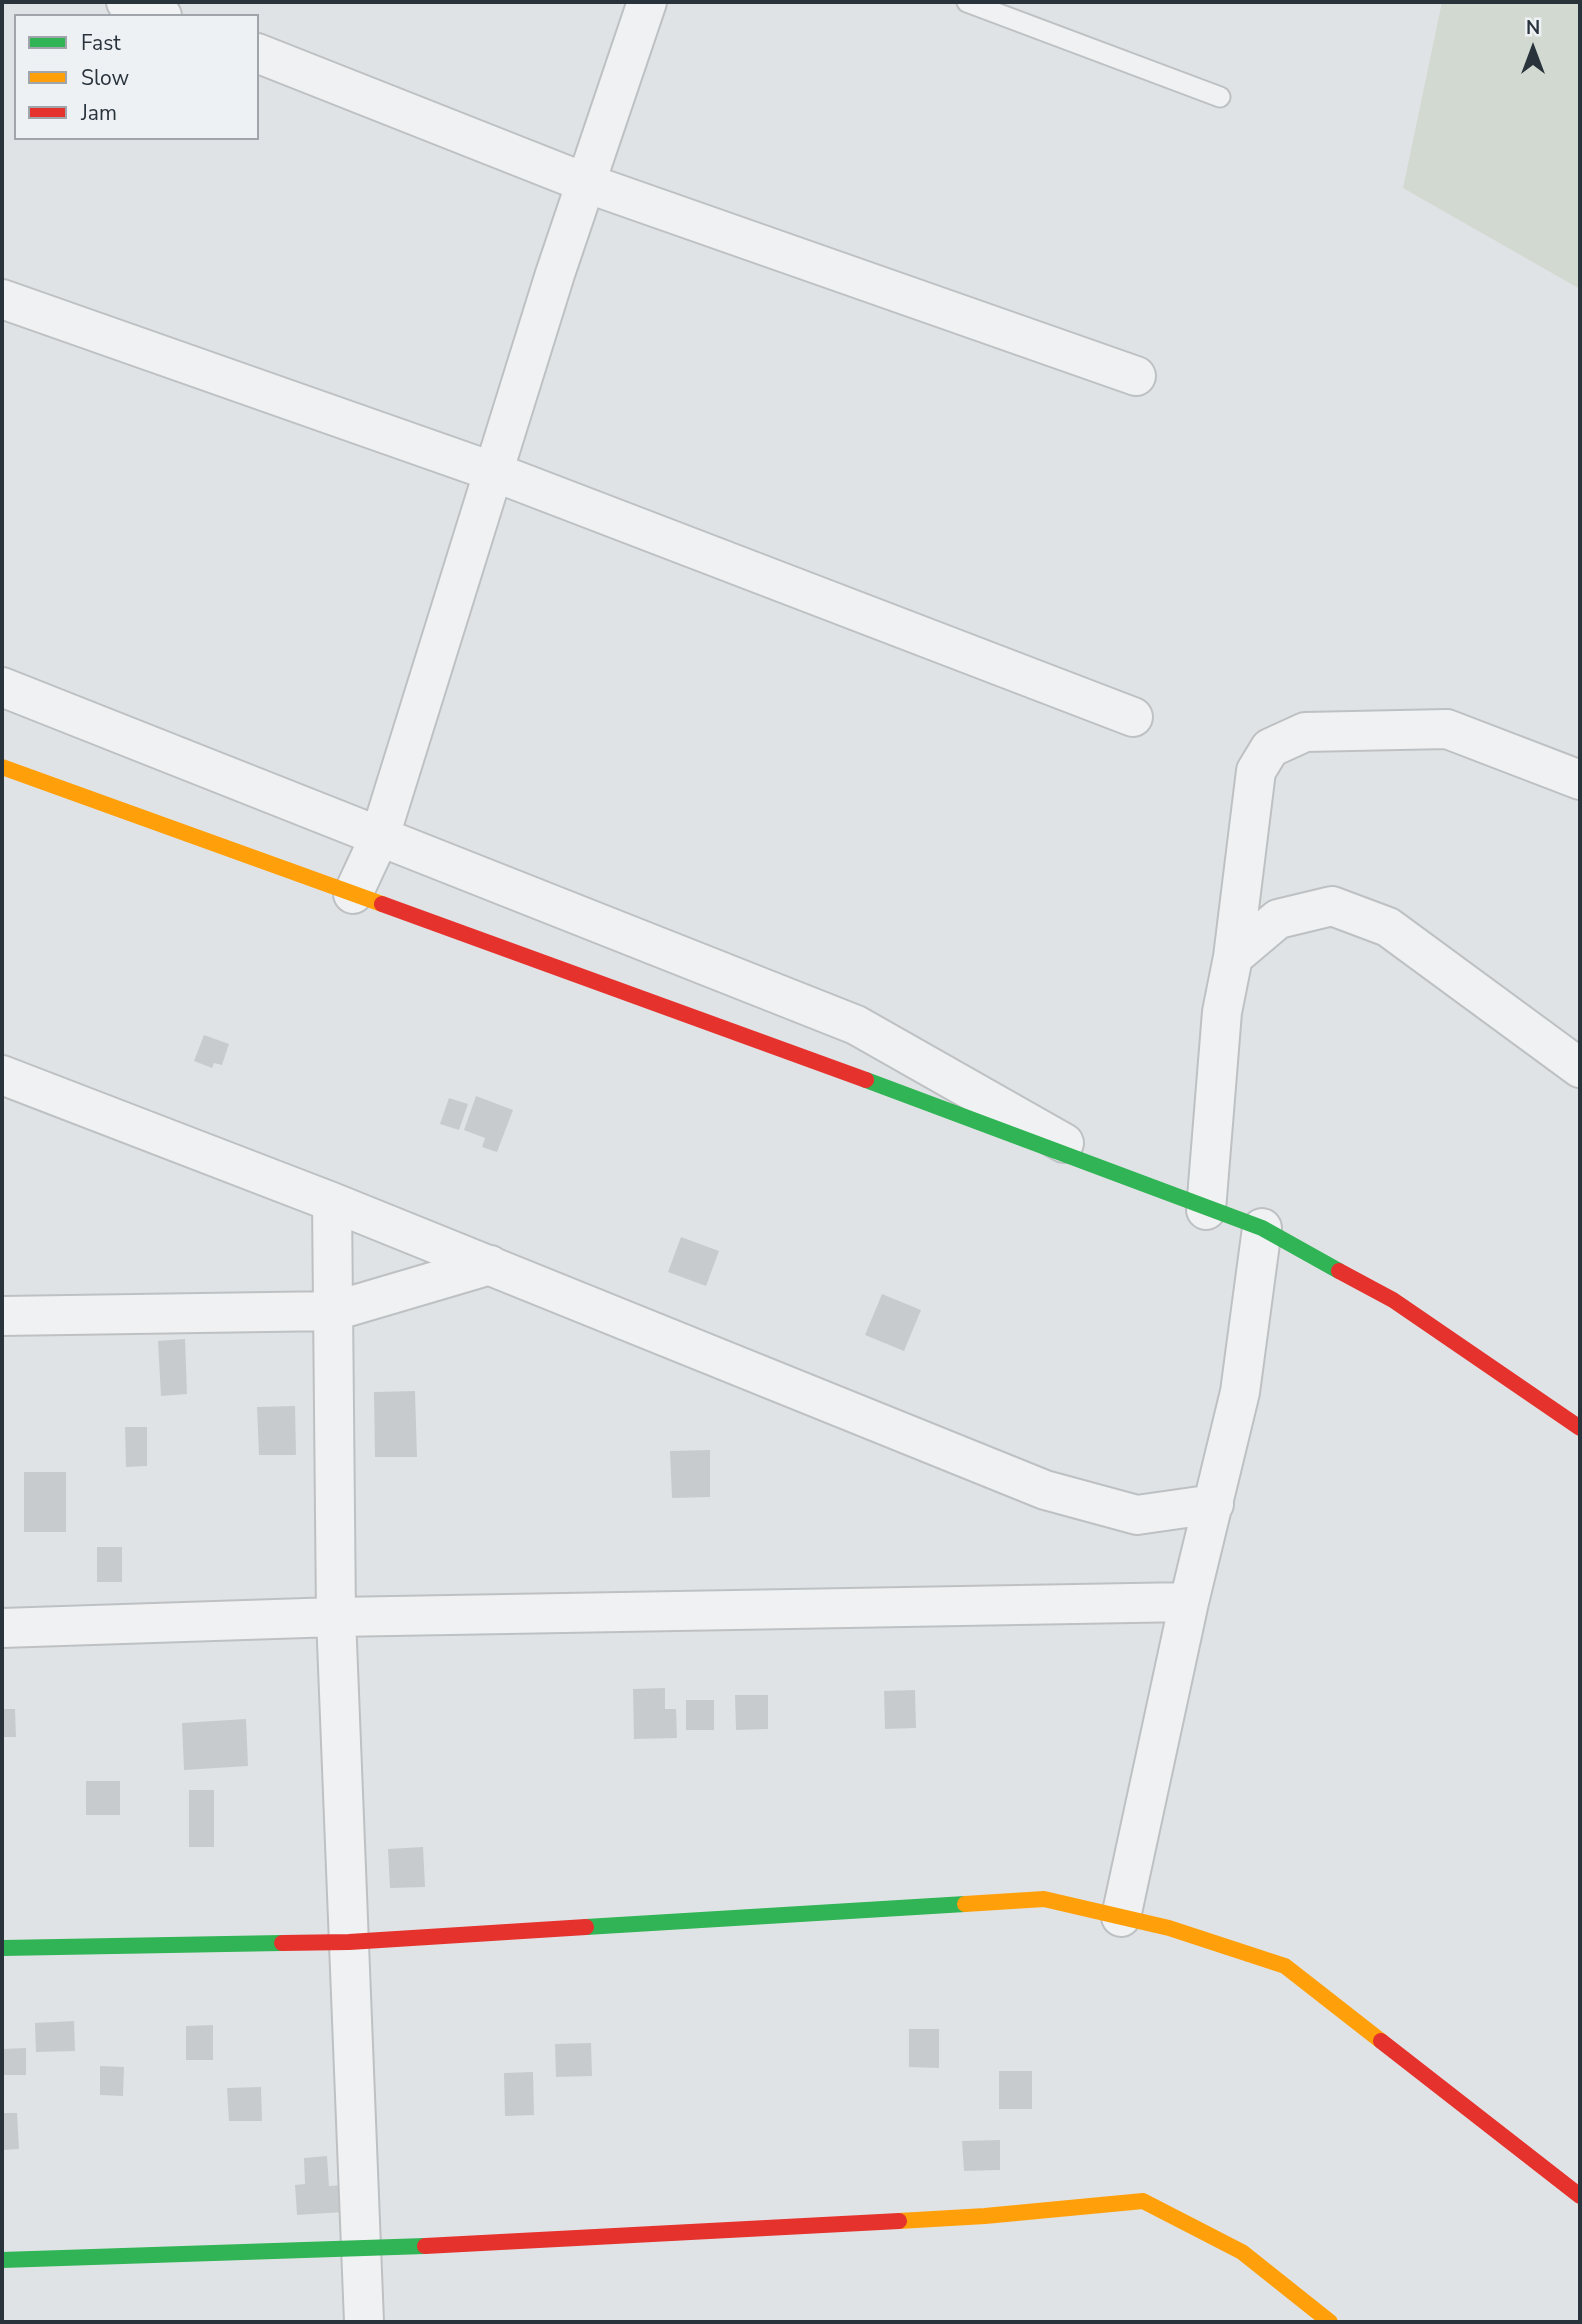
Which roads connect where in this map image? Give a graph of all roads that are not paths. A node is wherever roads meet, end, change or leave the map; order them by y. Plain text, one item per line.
1 (126, 2) edge
2 (647, 2) edge
3 (967, 2) edge
4 (157, 14) edge
5 (259, 55) edge
6 (1220, 97) dead end
7 (586, 183) junction
8 (2, 299) edge
9 (1136, 376) dead end
10 (494, 472) junction
11 (2, 687) edge
12 (1133, 718) dead end
13 (2, 767) edge
14 (1580, 780) edge
15 (380, 836) junction
16 (354, 894) junction
17 (1233, 957) junction
18 (1580, 1068) edge
19 (2, 1075) edge
20 (1126, 1178) junction
21 (332, 1202) junction
22 (1206, 1210) junction
23 (1262, 1228) junction
24 (490, 1265) junction
25 (334, 1311) junction
26 (2, 1316) edge
27 (1580, 1428) edge
28 (1213, 1504) junction
29 (1189, 1602) junction
30 (335, 1617) junction
31 (2, 1628) edge
32 (1121, 1917) junction
33 (349, 1942) junction
34 (2, 1948) edge
35 (1580, 2196) edge
36 (360, 2250) junction
37 (2, 2260) edge
38 (364, 2322) edge
39 (1330, 2322) edge

1 - 4 street
2 - 7 street
3 - 6 lane
5 - 7 street
7 - 9 street
7 - 10 street
8 - 10 street
10 - 12 street
10 - 15 street
11 - 15 street
13 - 16 street
14 - 17 street
15 - 16 street
15 - 20 street
16 - 20 street
17 - 18 street
17 - 22 street
19 - 21 street
20 - 22 street
21 - 24 street
21 - 25 street
22 - 23 street
23 - 27 street
23 - 28 street
24 - 25 street
24 - 28 street
25 - 26 street
25 - 30 street
28 - 29 street
29 - 30 street
29 - 32 street
30 - 31 street
30 - 33 street
32 - 33 street
32 - 35 street
33 - 34 street
33 - 36 street
36 - 37 street
36 - 38 street
36 - 39 street

